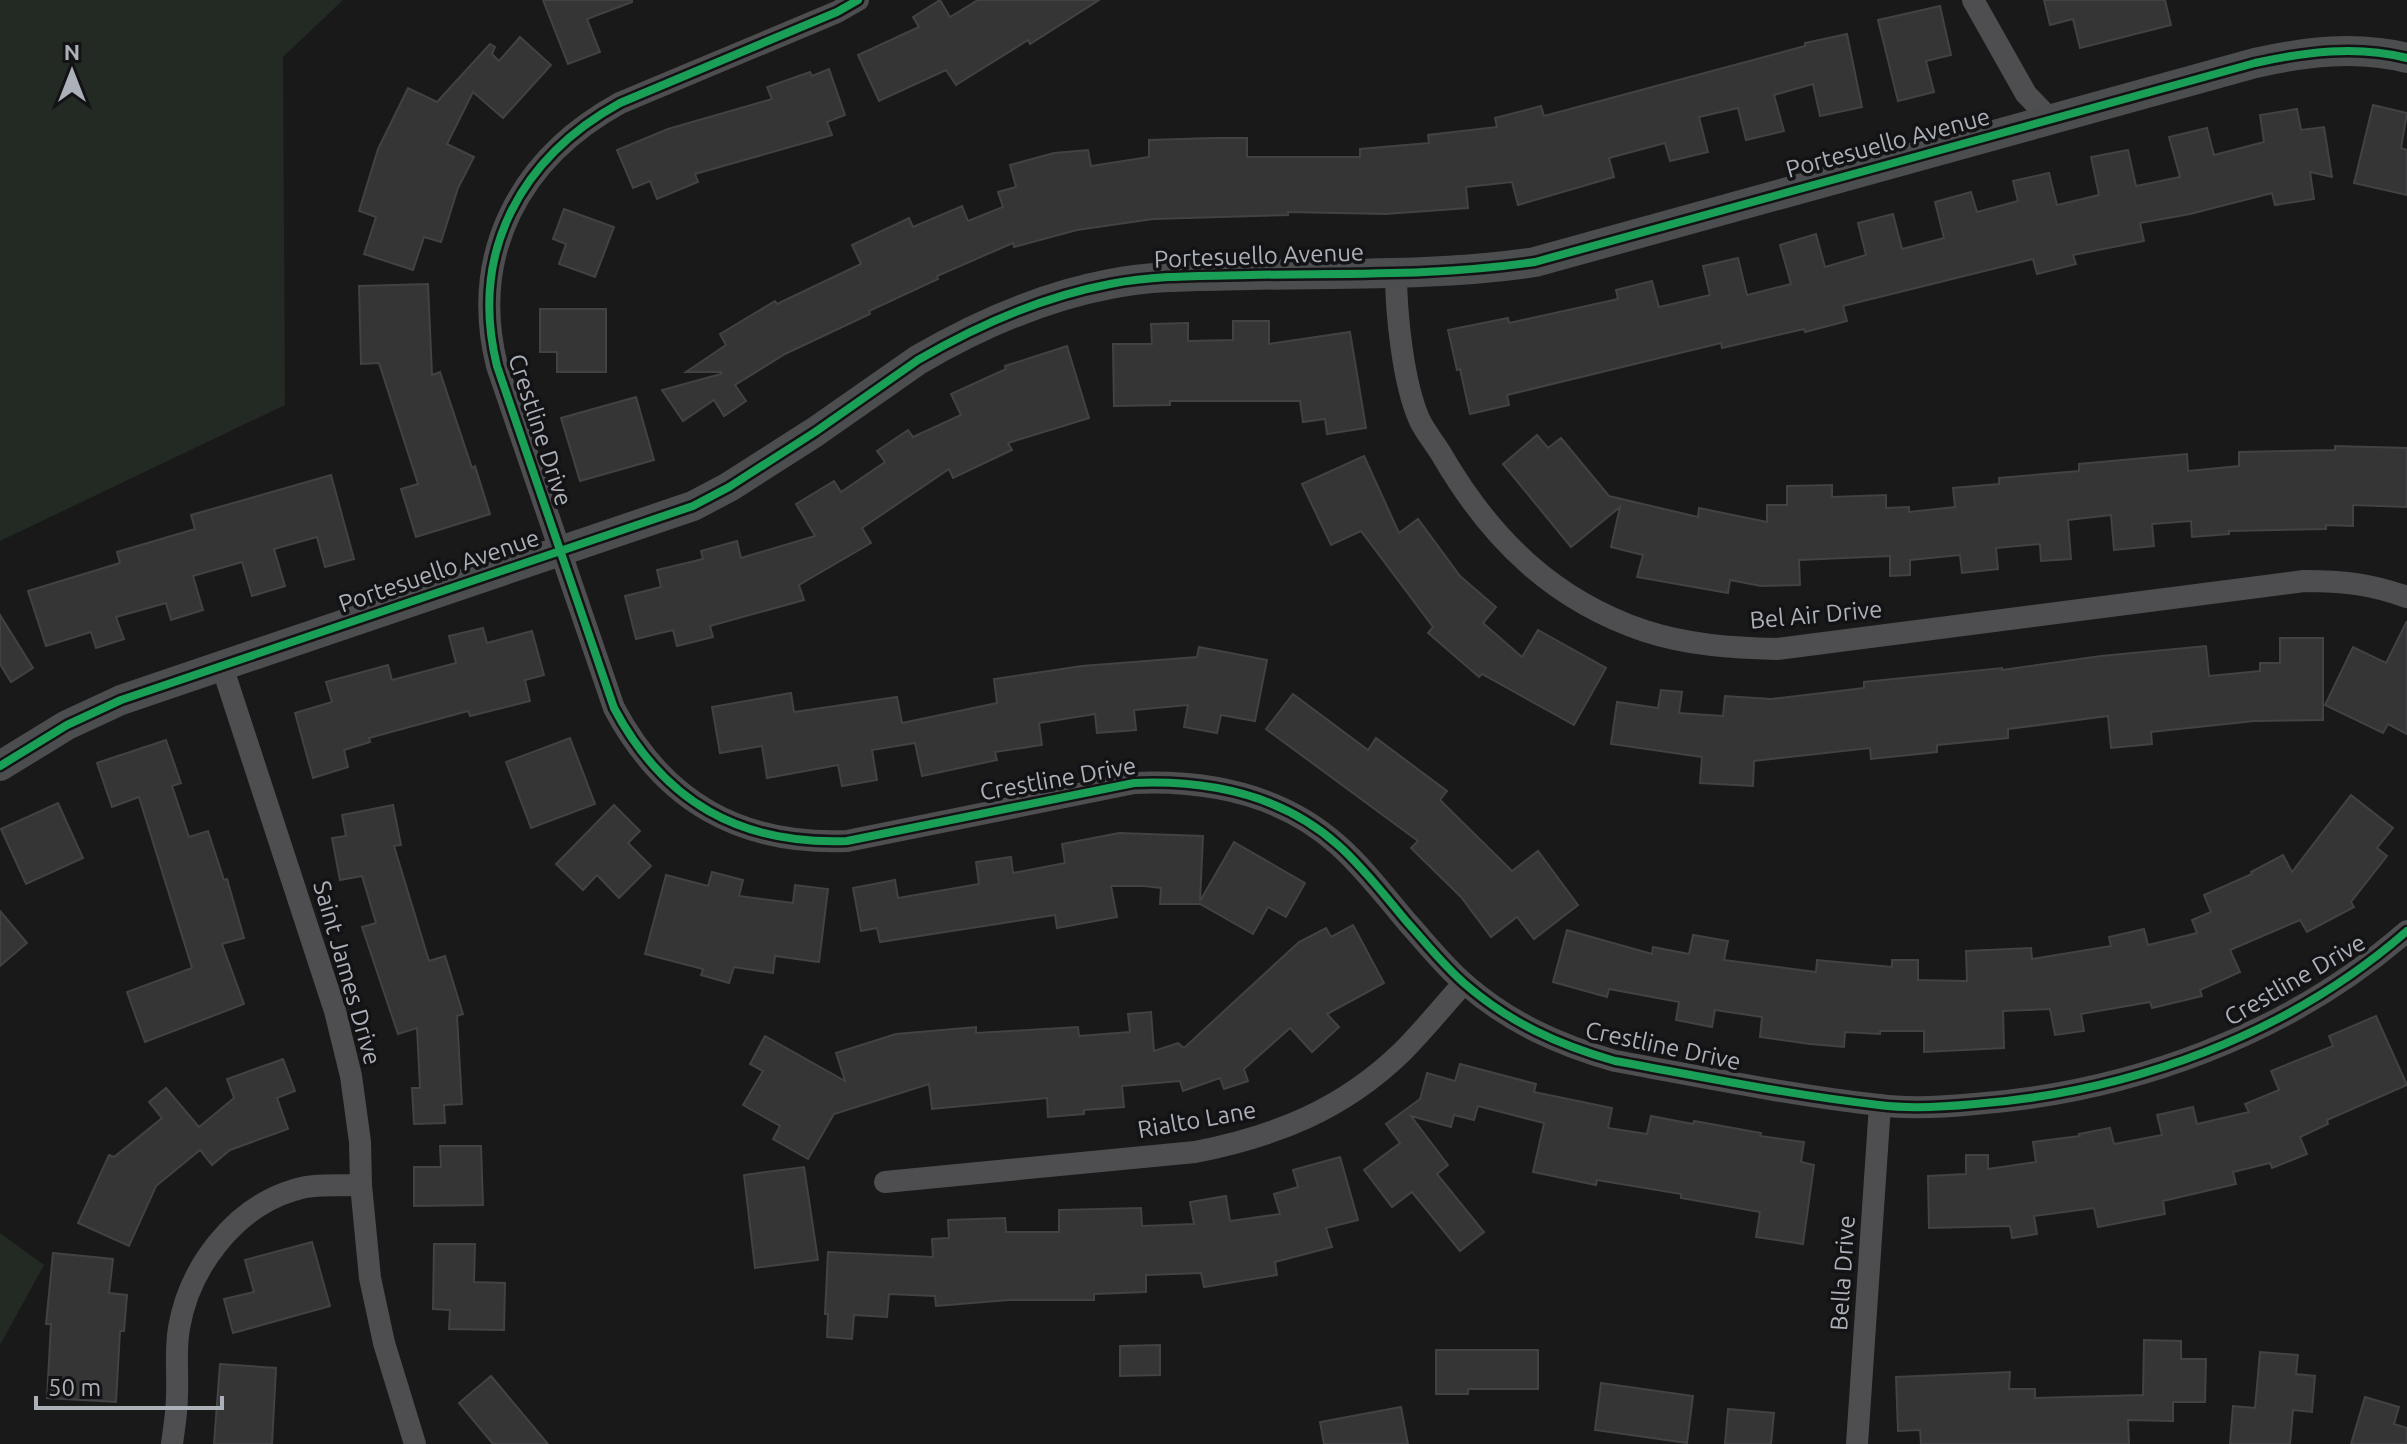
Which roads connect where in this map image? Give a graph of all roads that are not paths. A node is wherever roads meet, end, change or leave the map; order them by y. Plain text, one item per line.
1 (858, 0) edge
2 (1973, 0) edge
3 (2407, 58) edge
4 (2050, 119) junction
5 (1396, 272) junction
6 (559, 551) junction
7 (2407, 597) edge
8 (222, 666) junction
9 (0, 766) edge
10 (2407, 931) edge
11 (1464, 983) junction
12 (1880, 1105) junction
13 (885, 1182) dead end
14 (361, 1185) junction
15 (172, 1444) edge
16 (415, 1444) edge
17 (1857, 1444) edge

1 - 6 street, Crestline Drive
2 - 4 street
3 - 4 street, Portesuello Avenue
4 - 5 street, Portesuello Avenue
5 - 6 street, Portesuello Avenue
5 - 7 street, Bel Air Drive
6 - 8 street, Portesuello Avenue
6 - 11 street, Crestline Drive
8 - 9 street, Portesuello Avenue
8 - 14 street, Saint James Drive
10 - 12 street, Crestline Drive
11 - 12 street, Crestline Drive
11 - 13 street, Rialto Lane
12 - 17 street, Bella Drive
14 - 15 street
14 - 16 street, Saint James Drive

